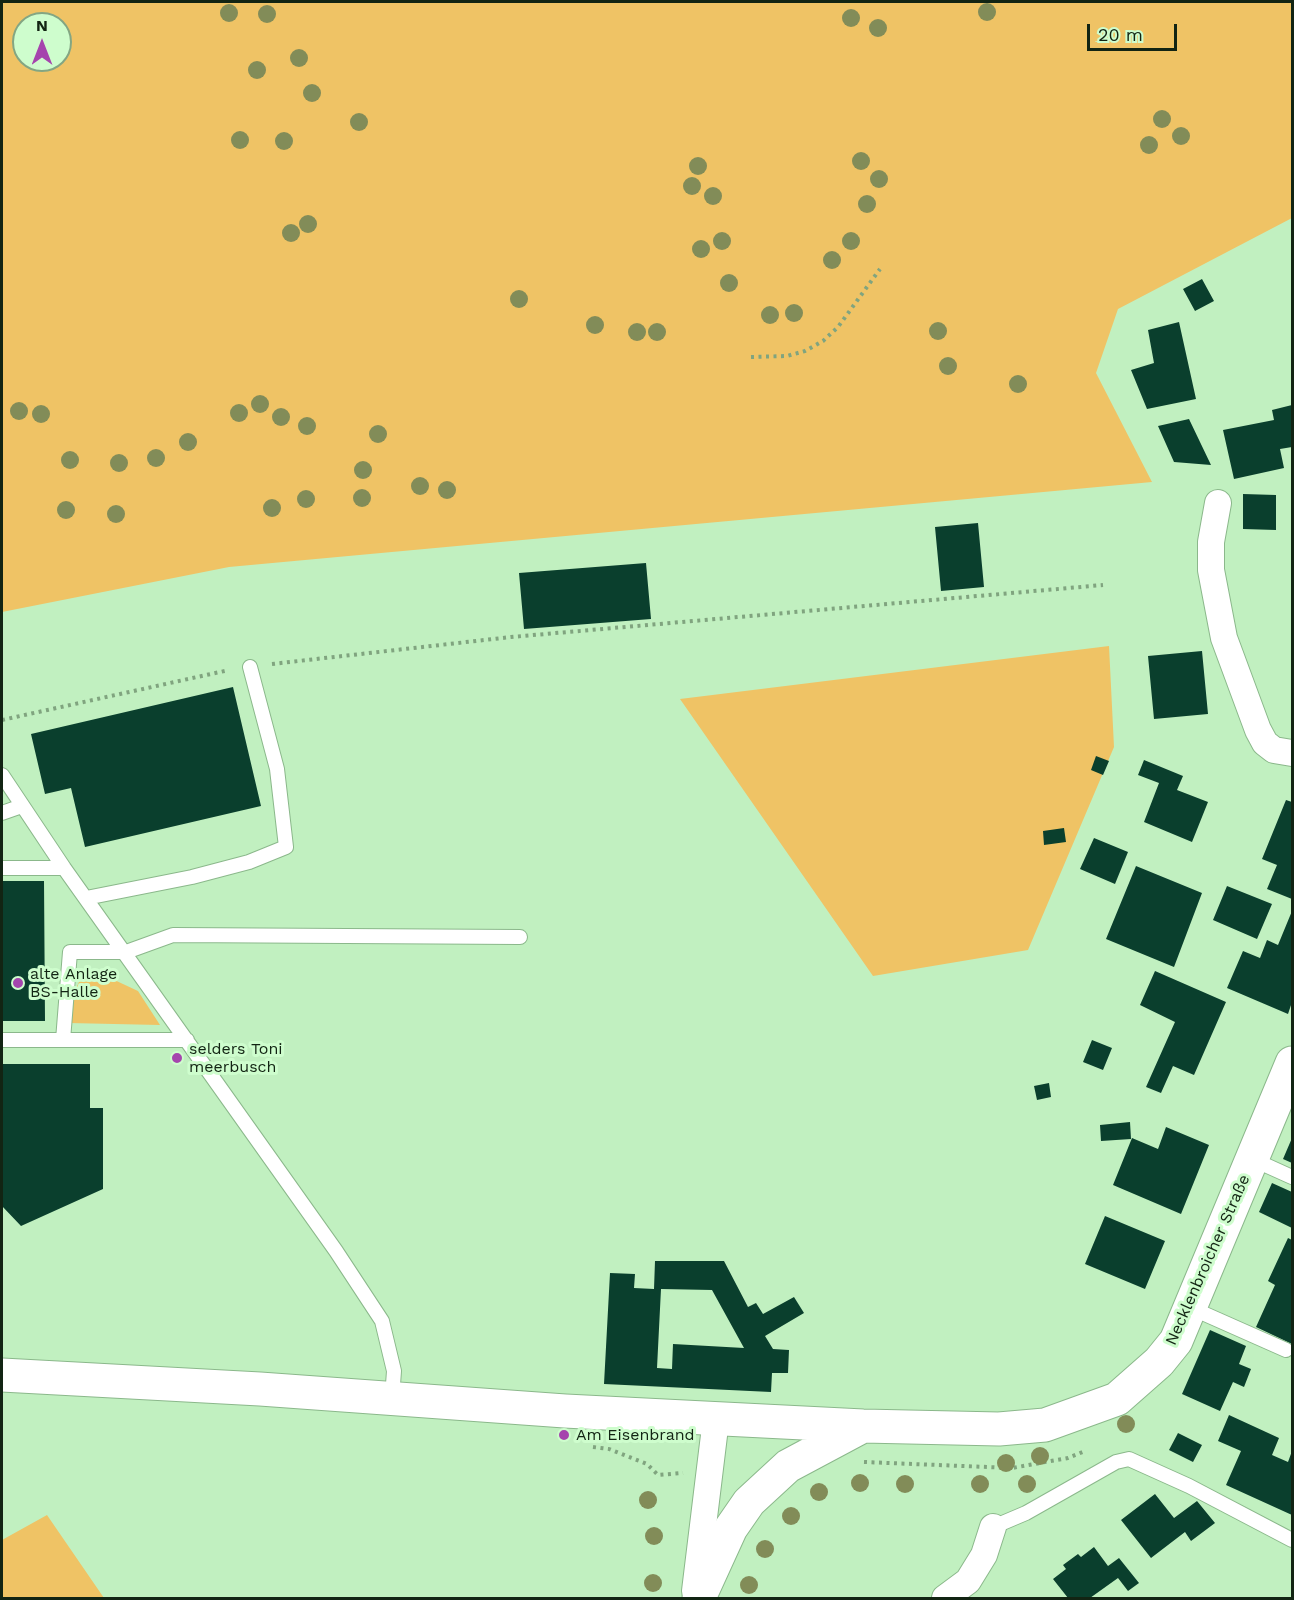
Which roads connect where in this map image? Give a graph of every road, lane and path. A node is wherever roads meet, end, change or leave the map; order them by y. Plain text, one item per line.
1 (880, 268) dead end
2 (751, 357) dead end
3 (1218, 503) dead end
4 (1103, 585) dead end
5 (250, 667) junction
6 (2, 720) edge
7 (1293, 753) edge
8 (2, 775) edge
9 (22, 806) junction
10 (2, 813) edge
11 (2, 868) edge
12 (64, 868) junction
13 (86, 898) junction
14 (520, 936) dead end
15 (126, 952) junction
16 (2, 1040) edge
17 (63, 1040) junction
18 (187, 1040) junction
19 (1293, 1063) edge
20 (1252, 1159) junction
21 (1293, 1177) edge
22 (1190, 1307) junction
23 (1286, 1350) dead end
24 (2, 1375) edge
25 (392, 1400) junction
26 (716, 1419) junction
27 (863, 1426) junction
28 (993, 1527) joint
29 (1293, 1540) edge
30 (697, 1599) edge
31 (945, 1599) edge

1 - 2 path
3 - 7 street
4 - 5 path
5 - 6 path
5 - 13 lane
8 - 9 lane
9 - 10 lane
9 - 12 lane
11 - 12 lane
12 - 13 lane
13 - 15 lane
14 - 15 lane
15 - 17 lane
15 - 18 lane
16 - 17 lane
17 - 18 lane
18 - 25 lane
19 - 20 main road, Necklenbroicher Straße
20 - 21 lane
20 - 22 main road, Necklenbroicher Straße
22 - 23 lane
22 - 27 main road, Necklenbroicher Straße
24 - 25 main road, Necklenbroicher Straße
25 - 26 main road, Necklenbroicher Straße
26 - 27 main road, Necklenbroicher Straße
26 - 30 street
27 - 30 main road
28 - 29 lane
28 - 31 street

